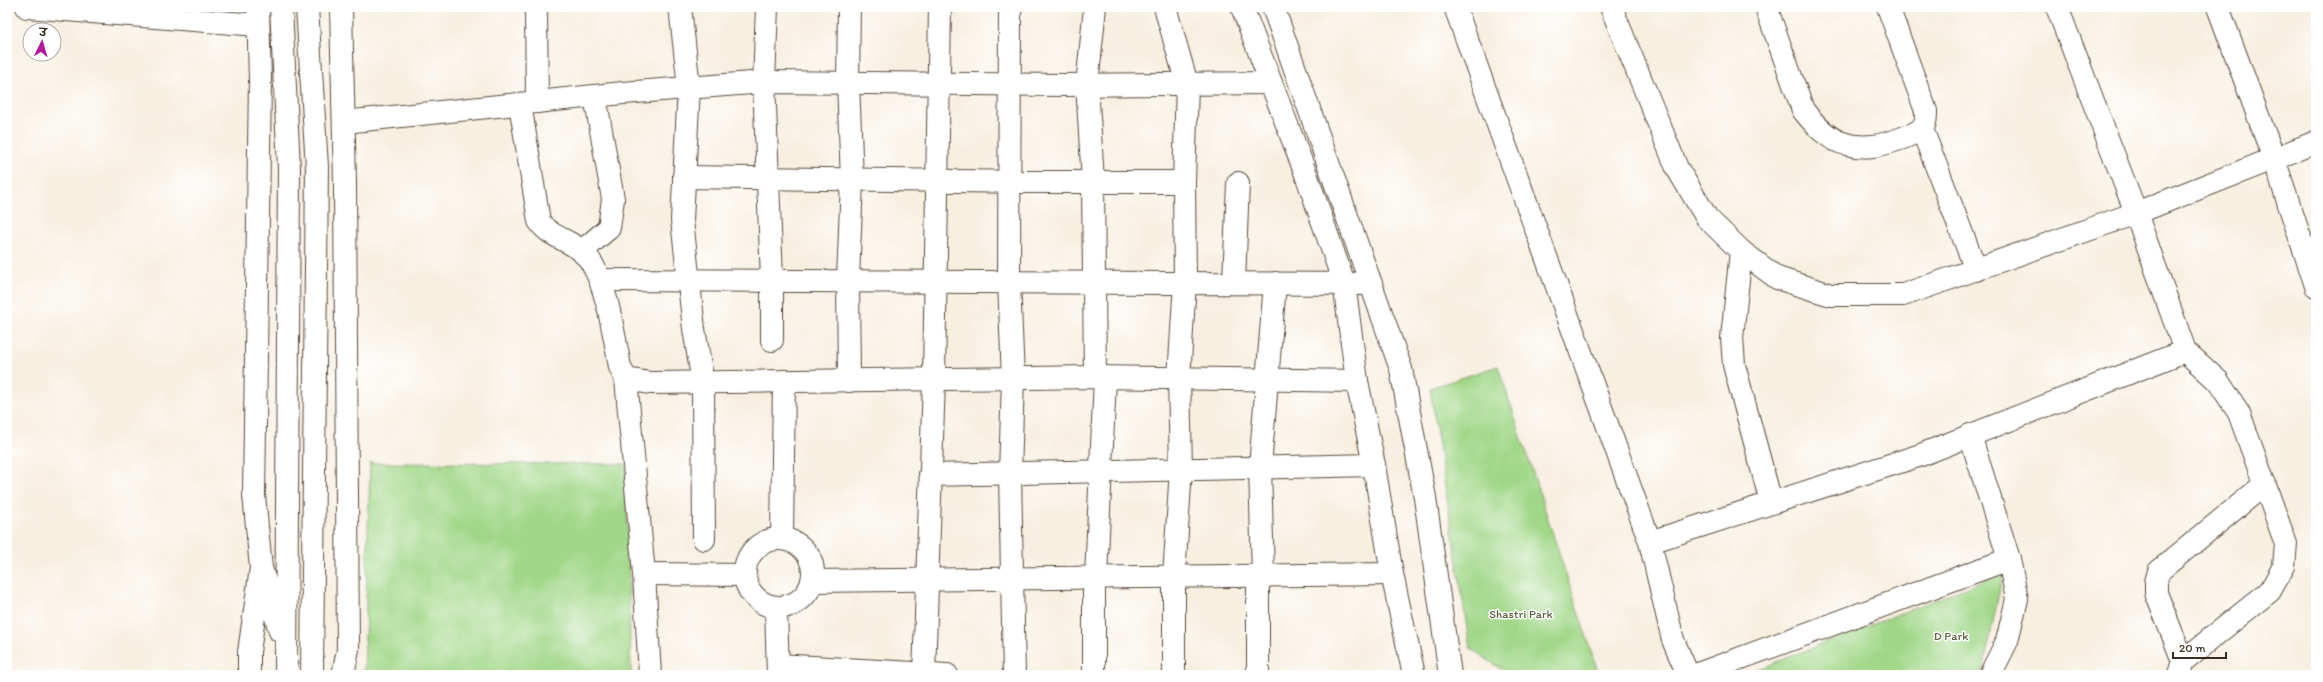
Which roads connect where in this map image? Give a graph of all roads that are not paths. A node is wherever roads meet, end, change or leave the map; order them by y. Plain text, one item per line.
1 (28, 7) edge
2 (281, 7) edge
3 (307, 7) edge
4 (341, 7) edge
5 (536, 7) edge
6 (680, 7) edge
7 (767, 7) edge
8 (849, 7) edge
9 (940, 7) edge
10 (1010, 7) edge
11 (1095, 7) edge
12 (1164, 7) edge
13 (1242, 7) edge
14 (1273, 7) edge
15 (1455, 7) edge
16 (1611, 7) edge
17 (1766, 7) edge
18 (1888, 7) edge
19 (2057, 7) edge
20 (2218, 7) edge
21 (258, 16) edge
22 (764, 82) junction
23 (848, 83) junction
24 (938, 83) junction
25 (1271, 83) junction
26 (1010, 84) junction
27 (1187, 84) junction
28 (1087, 85) junction
29 (689, 87) junction
30 (595, 96) junction
31 (529, 103) junction
32 (344, 122) junction
33 (1922, 128) junction
34 (2316, 142) edge
35 (2274, 159) junction
36 (684, 177) junction
37 (768, 179) junction
38 (852, 180) junction
39 (937, 181) junction
40 (1010, 182) junction
41 (1093, 182) junction
42 (1184, 182) junction
43 (1238, 183) dead end
44 (2136, 213) junction
45 (1742, 251) junction
46 (583, 253) junction
47 (1976, 270) junction
48 (601, 280) junction
49 (689, 280) junction
50 (772, 280) junction
51 (848, 280) junction
52 (936, 281) junction
53 (1009, 281) junction
54 (1094, 281) junction
55 (1185, 282) junction
56 (1234, 282) junction
57 (1275, 283) junction
58 (1344, 283) junction
59 (1371, 284) junction
60 (2316, 286) edge
61 (772, 340) dead end
62 (2185, 351) junction
63 (1100, 378) junction
64 (1179, 378) junction
65 (626, 379) junction
66 (1013, 379) junction
67 (934, 380) junction
68 (1267, 380) junction
69 (784, 381) junction
70 (849, 381) junction
71 (1357, 381) junction
72 (703, 382) junction
73 (1970, 435) junction
74 (1374, 465) junction
75 (1260, 467) junction
76 (1181, 469) junction
77 (1102, 471) junction
78 (1010, 474) junction
79 (930, 475) junction
80 (2265, 484) junction
81 (1771, 502) junction
82 (704, 539) dead end
83 (782, 540) junction
84 (1650, 542) junction
85 (2009, 559) junction
86 (261, 568) junction
87 (644, 574) junction
88 (1392, 574) junction
89 (744, 575) junction
90 (1263, 576) junction
91 (1174, 577) junction
92 (1096, 578) junction
93 (1012, 579) junction
94 (927, 580) junction
95 (812, 581) junction
96 (776, 607) junction
97 (348, 649) junction
98 (286, 651) junction
99 (2181, 668) edge
100 (778, 670) edge
101 (924, 674) edge
102 (249, 675) edge
103 (286, 675) edge
104 (312, 675) edge
105 (342, 675) edge
106 (348, 675) edge
107 (650, 675) edge
108 (947, 675) edge
109 (1014, 675) edge
110 (1094, 675) edge
111 (1174, 675) edge
112 (1258, 675) edge
113 (1414, 675) edge
114 (1450, 675) edge
115 (1688, 675) edge
116 (1695, 675) edge
117 (1990, 675) edge

1 - 21 main road
2 - 98 main road
3 - 104 main road
4 - 32 main road
5 - 31 main road
6 - 29 main road
7 - 22 main road
8 - 23 main road
9 - 24 main road
10 - 26 main road
11 - 28 main road
12 - 27 main road
13 - 25 main road
14 - 59 main road
15 - 84 main road
16 - 45 main road
17 - 33 main road
18 - 33 main road
19 - 44 main road
20 - 35 main road
21 - 86 main road
22 - 23 main road
22 - 29 main road
22 - 37 main road
23 - 24 main road
23 - 38 main road
24 - 26 main road
24 - 39 main road
25 - 27 main road
25 - 58 main road
26 - 28 main road
26 - 40 main road
27 - 28 main road
27 - 42 main road
28 - 41 main road
29 - 30 main road
29 - 36 main road
30 - 31 main road
30 - 46 main road
31 - 32 main road
31 - 46 main road
32 - 97 main road
33 - 47 main road
34 - 35 main road
35 - 44 main road
35 - 60 main road
36 - 37 main road
36 - 49 main road
37 - 38 main road
37 - 50 main road
38 - 39 main road
38 - 51 main road
39 - 40 main road
39 - 52 main road
40 - 41 main road
40 - 53 main road
41 - 42 main road
41 - 54 main road
42 - 55 main road
43 - 56 main road
44 - 47 main road
44 - 62 main road
45 - 47 main road
45 - 81 main road
46 - 48 main road
48 - 49 main road
48 - 65 main road
49 - 50 main road
49 - 72 main road
50 - 51 main road
50 - 61 main road
51 - 52 main road
51 - 70 main road
52 - 53 main road
52 - 67 main road
53 - 54 main road
53 - 66 main road
54 - 55 main road
54 - 63 main road
55 - 56 main road
55 - 64 main road
56 - 57 main road
57 - 58 main road
57 - 68 main road
58 - 59 main road
58 - 71 main road
59 - 114 main road
62 - 73 main road
62 - 80 main road
63 - 64 main road
63 - 66 main road
63 - 77 main road
64 - 68 main road
64 - 76 main road
65 - 72 main road
65 - 87 main road
66 - 67 main road
66 - 78 main road
67 - 70 main road
67 - 79 main road
68 - 71 main road
68 - 75 main road
69 - 70 main road
69 - 72 main road
69 - 83 main road
71 - 74 main road
72 - 82 main road
73 - 81 main road
73 - 85 main road
74 - 75 main road
74 - 88 main road
75 - 76 main road
75 - 90 main road
76 - 77 main road
76 - 91 main road
77 - 78 main road
77 - 92 main road
78 - 79 main road
78 - 93 main road
79 - 94 main road
80 - 99 main road
80 - 99 main road
81 - 84 main road
83 - 89 main road
83 - 95 main road
84 - 115 main road
85 - 116 main road
85 - 117 main road
86 - 98 main road
86 - 102 main road
87 - 89 main road
87 - 107 main road
88 - 90 main road
88 - 113 main road
89 - 96 main road
90 - 91 main road
90 - 112 main road
91 - 92 main road
91 - 111 main road
92 - 93 main road
92 - 110 main road
93 - 94 main road
93 - 109 main road
94 - 95 main road
94 - 101 main road
95 - 96 main road
96 - 100 main road
97 - 105 main road
97 - 106 main road
98 - 103 main road
100 - 101 main road
101 - 108 main road

